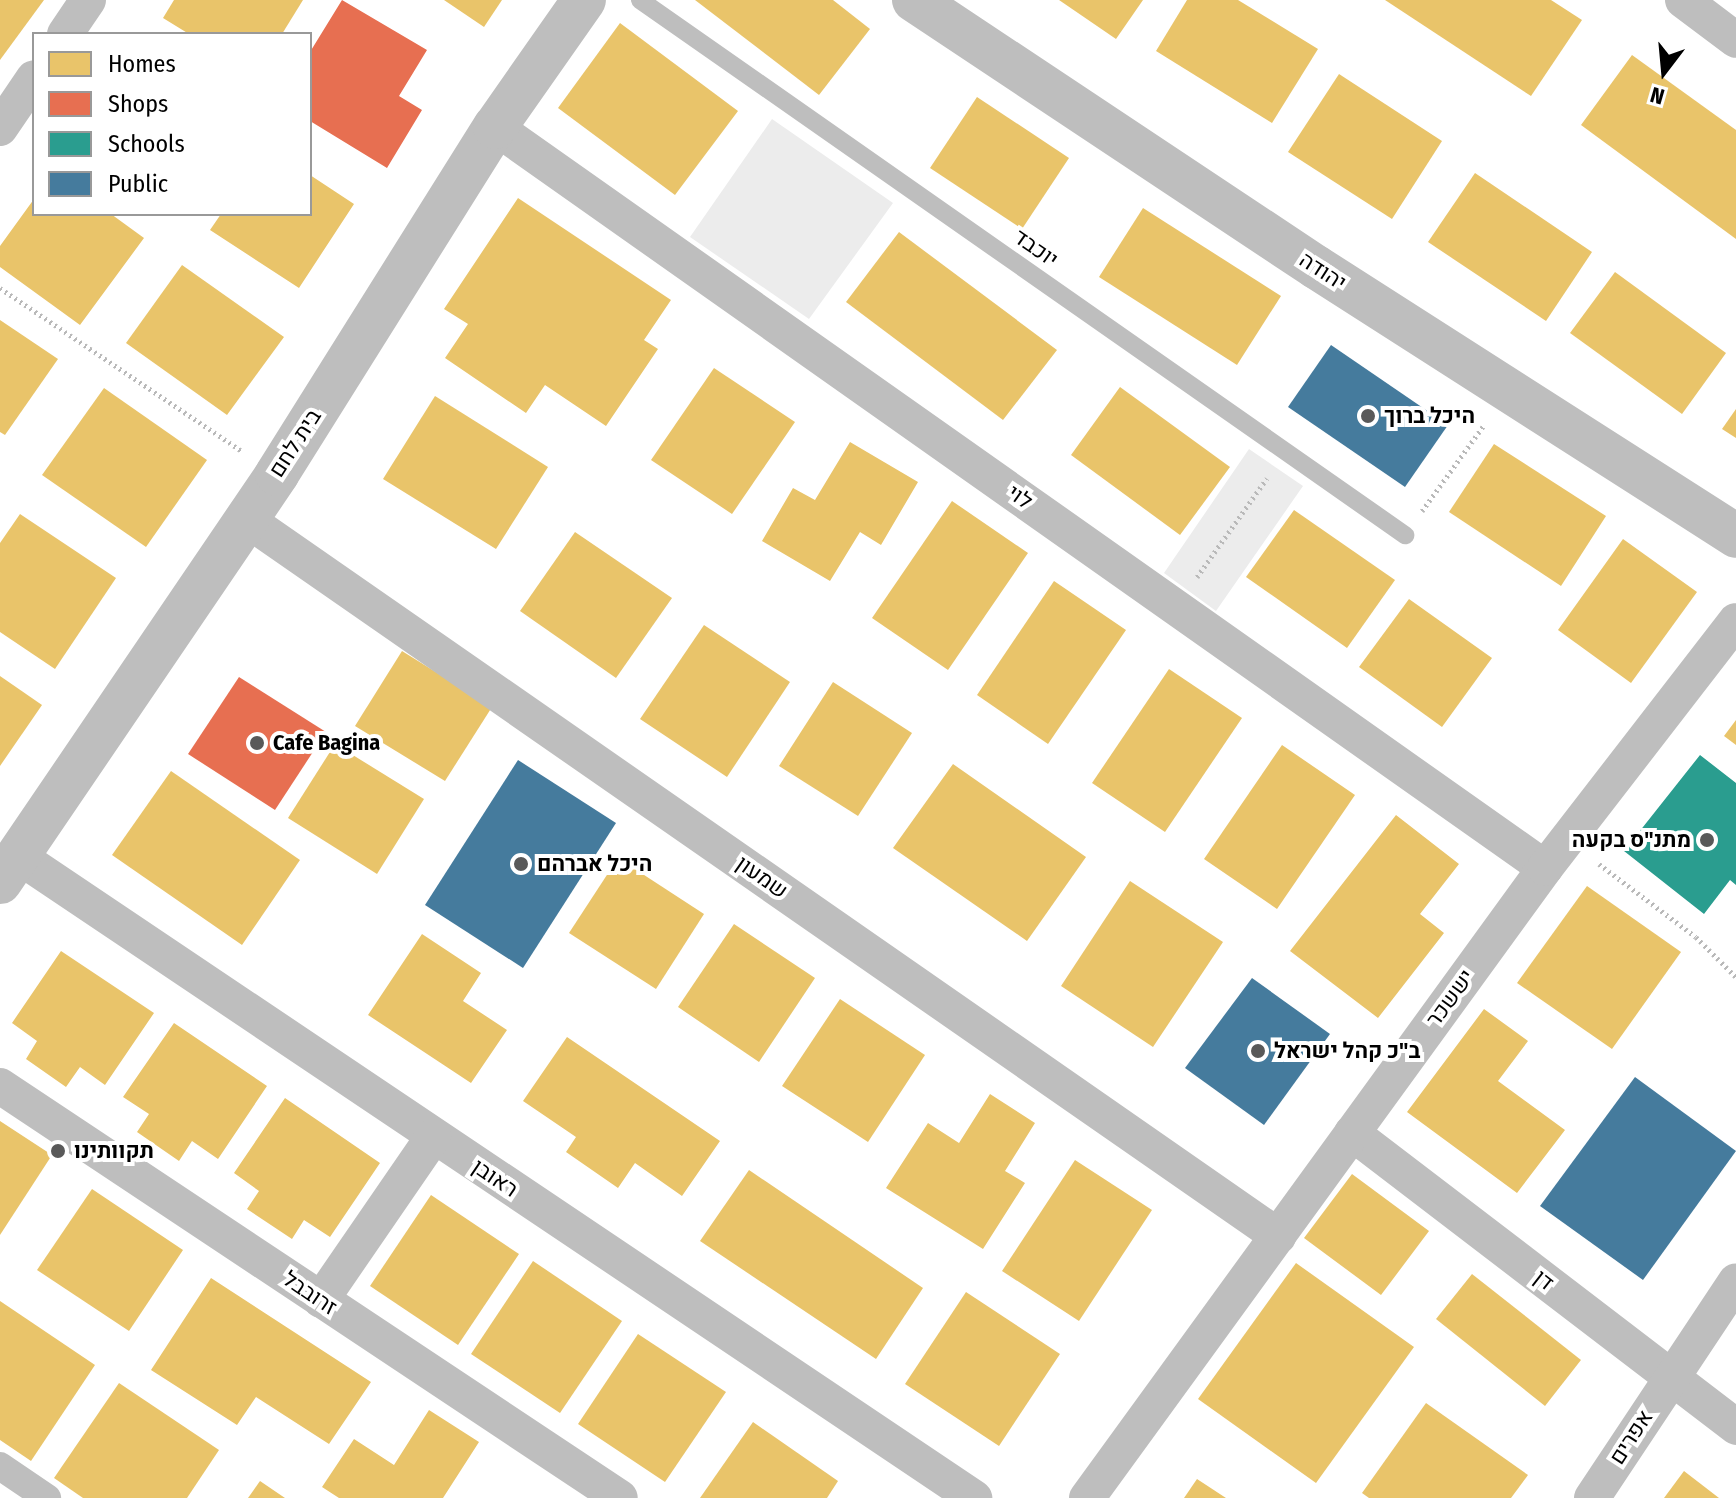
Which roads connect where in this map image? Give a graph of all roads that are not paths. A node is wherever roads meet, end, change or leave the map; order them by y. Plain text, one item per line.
1 (88, 0) edge
2 (584, 0) edge
3 (640, 0) edge
4 (914, 0) edge
5 (1683, 0) edge
6 (66, 32) edge
7 (1736, 40) edge
8 (32, 81) edge
9 (495, 127) junction
10 (0, 128) edge
11 (246, 519) junction
12 (1405, 535) road end
13 (1736, 536) edge
14 (1736, 621) edge
15 (1545, 868) junction
16 (9, 869) edge
17 (0, 1086) edge
18 (1352, 1133) junction
19 (433, 1137) junction
20 (1278, 1236) junction
21 (1736, 1281) edge
22 (321, 1300) junction
23 (1670, 1376) junction
24 (1736, 1427) edge
25 (0, 1466) edge
26 (47, 1498) edge
27 (620, 1498) edge
28 (974, 1498) edge
29 (1087, 1498) edge
30 (1592, 1498) edge

1 - 6 street
2 - 9 street, בית לחם
3 - 12 lane, יוכבד
4 - 13 street, יהודה
5 - 7 street
8 - 10 street
9 - 11 street, בית לחם
9 - 15 street, לוי
11 - 16 street, בית לחם
11 - 20 street, שמעון
14 - 15 street, יששכר
15 - 18 street, יששכר
16 - 19 street, ראובן
17 - 22 street, זרובבל
18 - 20 street, יששכר
18 - 23 street, דן
19 - 22 street
19 - 28 street, ראובן
20 - 29 street, יששכר
21 - 23 street, אפרים
22 - 27 street, זרובבל
23 - 24 street, דן
23 - 30 street, אפרים
25 - 26 street

